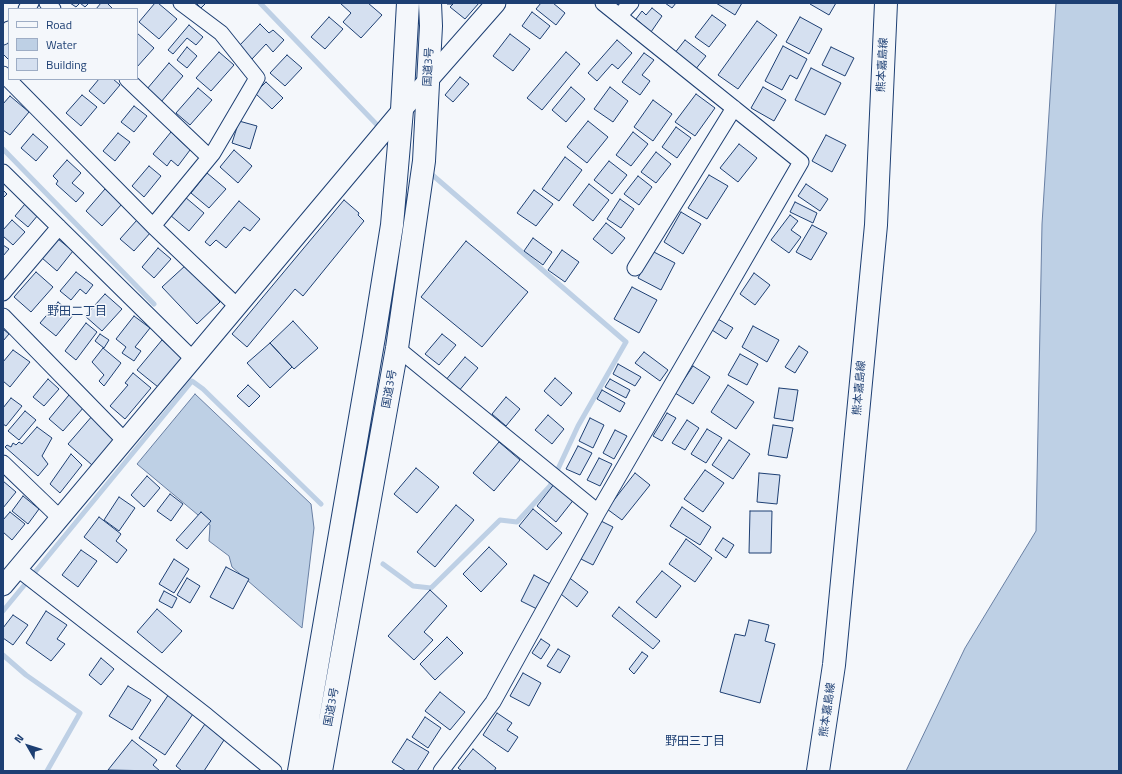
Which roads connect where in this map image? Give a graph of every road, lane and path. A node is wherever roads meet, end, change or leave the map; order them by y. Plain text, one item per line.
1 (181, 3) edge
2 (408, 3) edge
3 (430, 3) edge
4 (496, 3) edge
5 (603, 3) edge
6 (631, 3) edge
7 (886, 3) edge
8 (619, 16) junction
9 (9, 80) edge
10 (128, 80) edge
11 (428, 81) junction
12 (734, 108) junction
13 (402, 110) junction
14 (209, 157) junction
15 (3, 172) edge
16 (59, 226) junction
17 (154, 226) junction
18 (635, 268) dead end
19 (3, 293) edge
20 (238, 307) junction
21 (3, 316) edge
22 (397, 348) junction
23 (194, 360) junction
24 (125, 441) junction
25 (3, 463) edge
26 (598, 512) junction
27 (60, 518) junction
28 (18, 569) junction
29 (3, 586) edge
30 (274, 771) edge
31 (299, 771) edge
32 (321, 771) edge
33 (441, 771) edge
34 (818, 771) edge

1 - 14 street
2 - 13 main road, 国道3号
3 - 11 main road, 国道3号
4 - 11 street
5 - 8 street
6 - 8 street
7 - 34 main road, 熊本嘉島線
8 - 12 street
9 - 17 street
10 - 14 street
11 - 13 street
11 - 22 main road, 国道3号
12 - 18 street
12 - 26 street
13 - 20 street
13 - 31 main road, 国道3号
14 - 17 street
15 - 16 street
16 - 19 street
16 - 23 street
17 - 20 street
20 - 23 street
21 - 24 street
22 - 26 street
22 - 32 main road, 国道3号
23 - 24 street
24 - 27 street
25 - 27 street
26 - 33 street
27 - 28 street
28 - 29 street
28 - 30 street

